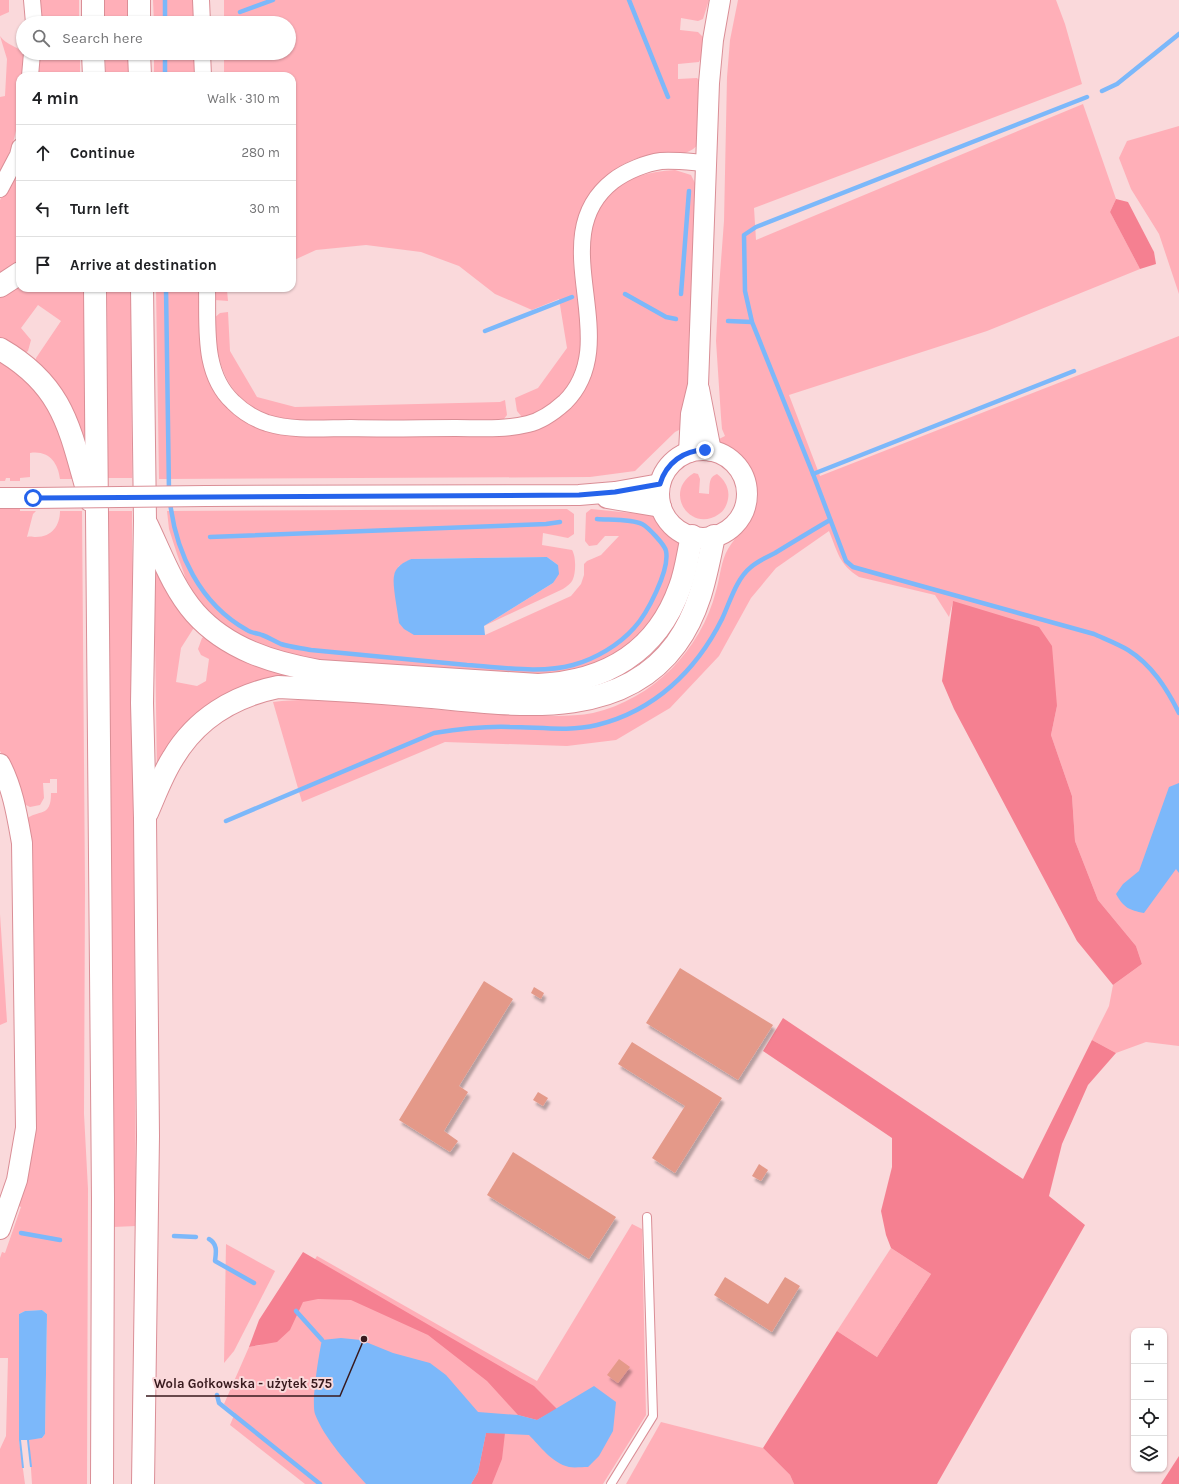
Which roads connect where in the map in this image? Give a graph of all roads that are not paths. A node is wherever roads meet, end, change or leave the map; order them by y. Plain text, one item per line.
1 (32, 0) edge
2 (93, 0) edge
3 (139, 0) edge
4 (201, 0) edge
5 (720, 0) edge
6 (33, 16) edge
7 (93, 16) edge
8 (139, 16) edge
9 (202, 16) edge
10 (31, 60) edge
11 (93, 60) edge
12 (140, 60) edge
13 (202, 60) edge
14 (30, 72) edge
15 (94, 72) edge
16 (140, 72) edge
17 (203, 72) edge
18 (16, 159) edge
19 (706, 163) junction
20 (0, 189) edge
21 (16, 276) edge
22 (0, 286) edge
23 (95, 292) edge
24 (142, 292) edge
25 (207, 292) edge
26 (0, 349) edge
27 (698, 385) junction
28 (712, 451) junction
29 (689, 452) junction
30 (660, 484) junction
31 (579, 495) junction
32 (0, 498) edge
33 (661, 507) junction
34 (145, 520) junction
35 (97, 527) junction
36 (692, 536) junction
37 (714, 536) junction
38 (0, 764) edge
39 (145, 818) junction
40 (647, 1217) dead end
41 (0, 1229) edge
42 (102, 1484) edge
43 (143, 1484) edge
44 (611, 1484) edge

1 - 6 street
2 - 7 highway
3 - 8 highway
4 - 9 street
5 - 19 street
10 - 14 street
11 - 15 highway
12 - 16 highway
13 - 17 street
18 - 20 street
19 - 25 street
19 - 27 street
21 - 22 highway
23 - 35 highway
24 - 34 highway
26 - 35 highway
27 - 28 street
27 - 29 street
28 - 29 street
28 - 37 street
29 - 30 street
30 - 31 street
30 - 33 street
31 - 32 street, bridge
31 - 33 street
33 - 36 street
34 - 36 highway
34 - 39 highway
35 - 42 highway
36 - 37 street
37 - 39 highway
38 - 41 street
39 - 43 highway
40 - 44 lane

